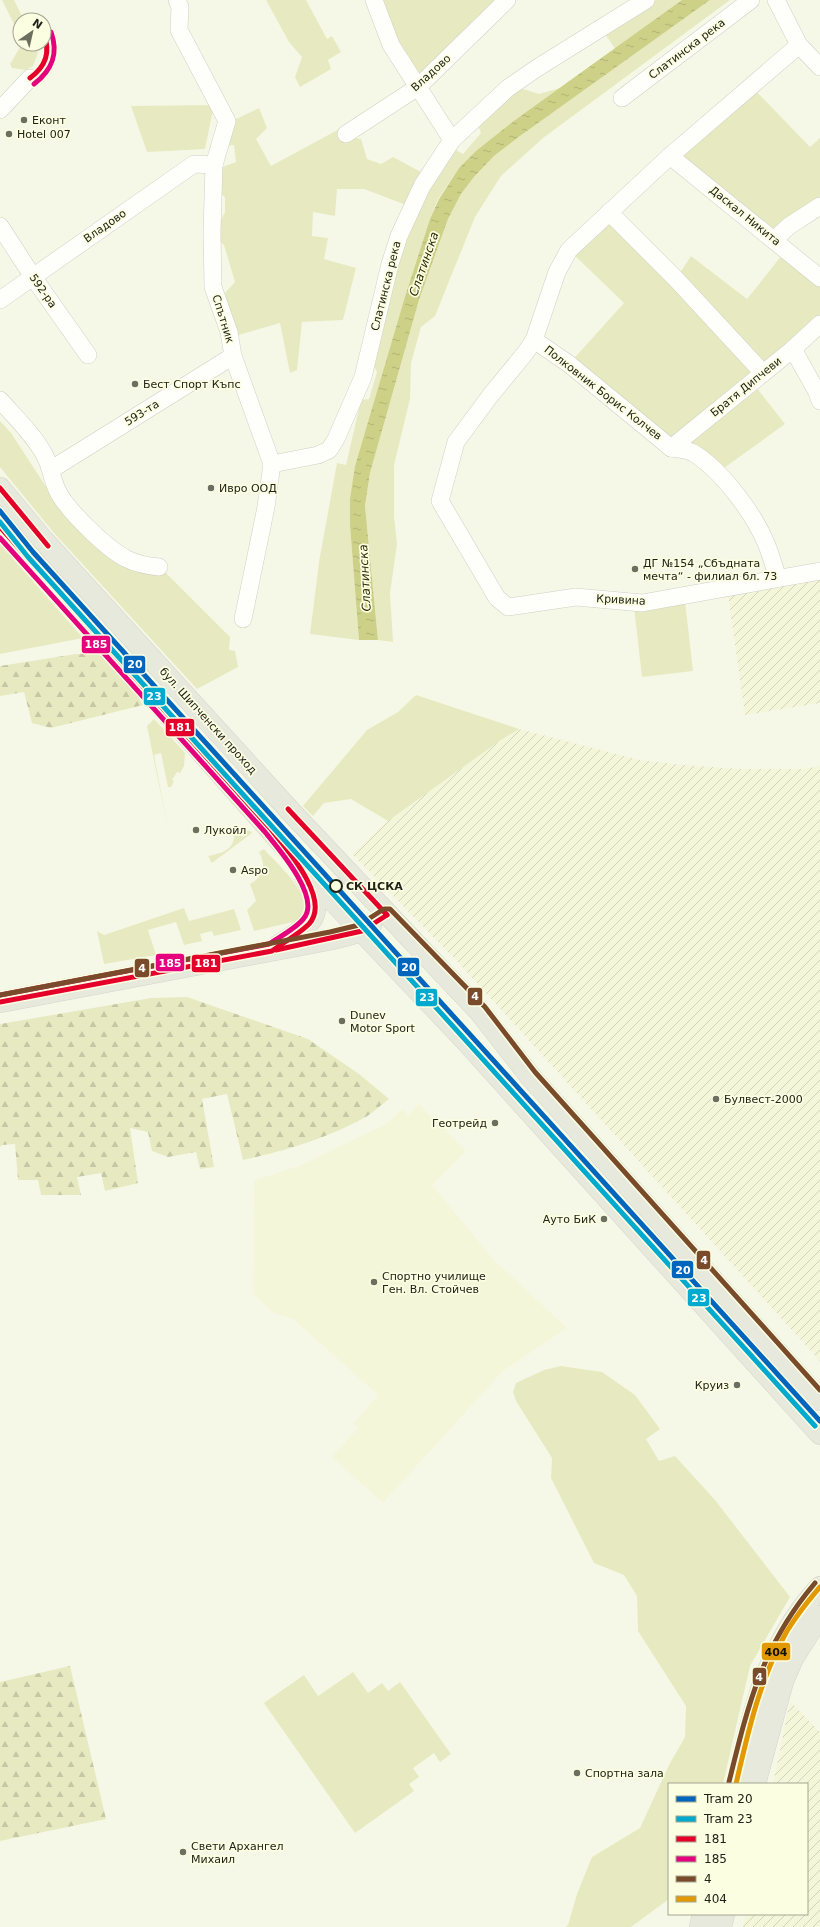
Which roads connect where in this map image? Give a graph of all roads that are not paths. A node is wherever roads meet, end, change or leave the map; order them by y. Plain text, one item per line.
1 (177, 0) edge
2 (374, 0) edge
3 (507, 0) edge
4 (646, 0) edge
5 (751, 0) edge
6 (776, 0) edge
7 (799, 45) junction
8 (820, 67) edge
9 (30, 78) dead end
10 (418, 87) junction
11 (622, 98) dead end
12 (0, 110) edge
13 (346, 134) dead end
14 (452, 140) junction
15 (670, 156) junction
16 (214, 165) junction
17 (820, 206) edge
18 (609, 212) junction
19 (0, 226) edge
20 (774, 240) junction
21 (33, 277) junction
22 (820, 278) edge
23 (0, 300) edge
24 (820, 324) edge
25 (534, 340) junction
26 (793, 349) junction
27 (88, 355) dead end
28 (233, 356) junction
29 (763, 373) junction
30 (0, 400) edge
31 (820, 401) edge
32 (671, 448) junction
33 (272, 464) junction
34 (52, 469) junction
35 (0, 488) edge
36 (0, 527) edge
37 (159, 567) dead end
38 (820, 571) edge
39 (778, 578) junction
40 (243, 619) dead end
41 (294, 857) junction
42 (387, 915) junction
43 (362, 931) junction
44 (272, 951) junction
45 (0, 1002) edge
46 (820, 1400) edge
47 (820, 1434) edge
48 (820, 1587) edge
49 (820, 1616) edge
50 (736, 1783) edge
51 (756, 1783) edge
52 (703, 1915) edge
53 (724, 1915) edge
54 (700, 1927) edge
55 (721, 1927) edge

1 - 16 street, Спътник
2 - 10 street
3 - 10 street, Владово
4 - 14 street, Слатинска река
5 - 11 street, Слатинска река
6 - 7 street
7 - 8 street
7 - 15 street, Кривина
9 - 12 street
10 - 13 street, Владово
10 - 14 street
14 - 33 street, Слатинска река
15 - 18 street, Кривина
15 - 20 street, Даскал Никита
16 - 21 street, Владово
16 - 28 street, Спътник
17 - 20 street
18 - 25 street, Кривина
18 - 29 street
19 - 21 street, 592-ра
20 - 22 street, Даскал Никита
21 - 23 street, Владово
21 - 27 street, 592-ра
24 - 26 street, Братя Дипчеви
25 - 32 street, Полковник Борис Колчев
25 - 39 street, Кривина
26 - 29 street, Братя Дипчеви
26 - 31 street
28 - 33 street, Спътник
28 - 34 street, 593-та
29 - 32 street, Братя Дипчеви
30 - 34 street
32 - 39 street
33 - 40 street, Спътник
34 - 37 street
35 - 42 main road, бул. Шипченски проход
36 - 41 main road
38 - 39 street, Кривина
41 - 43 main road
41 - 44 main road
42 - 43 main road
42 - 46 main road, бул. Шипченски проход
43 - 44 main road
43 - 47 main road
44 - 45 main road
48 - 50 main road
49 - 51 main road
52 - 54 main road
53 - 55 main road

